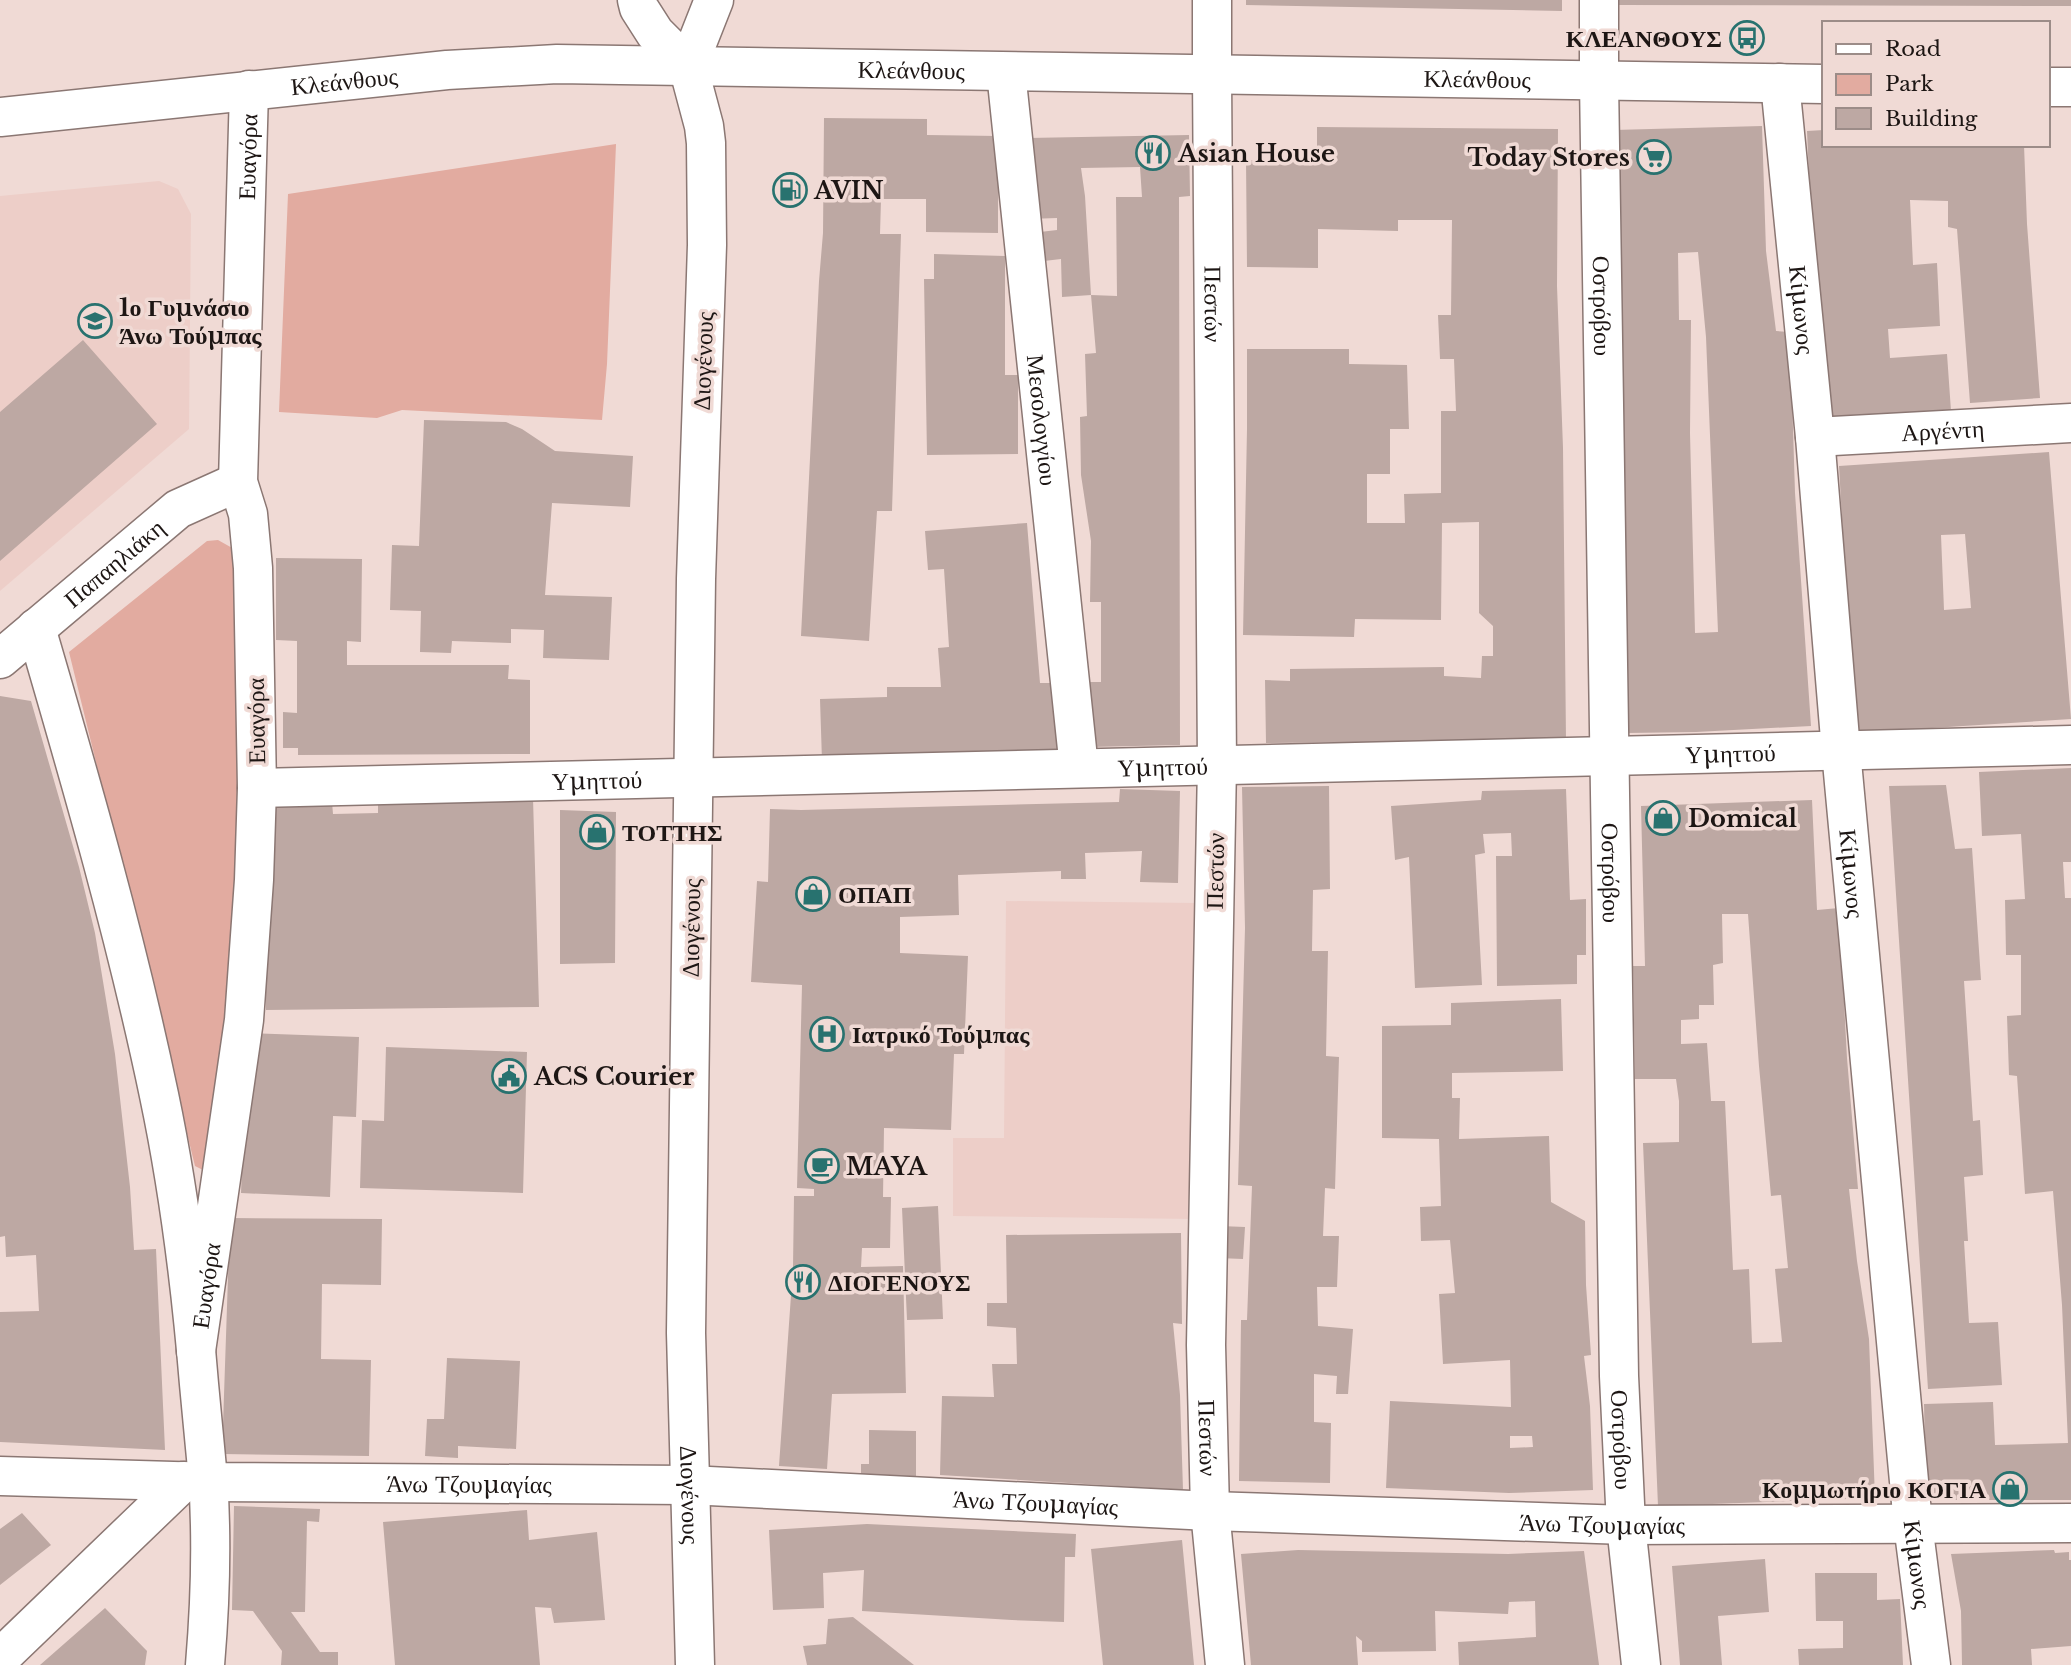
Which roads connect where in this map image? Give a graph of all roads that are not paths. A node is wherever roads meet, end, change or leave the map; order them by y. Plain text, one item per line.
1 (637, 0) edge
2 (714, 0) edge
3 (1212, 0) edge
4 (1599, 0) edge
5 (688, 66) junction
6 (1006, 72) junction
7 (1212, 75) junction
8 (1599, 81) junction
9 (1780, 83) junction
10 (1822, 84) edge
11 (2050, 87) edge
12 (2071, 87) edge
13 (249, 90) junction
14 (0, 117) edge
15 (2071, 422) edge
16 (1815, 437) junction
17 (238, 481) junction
18 (36, 628) junction
19 (0, 659) edge
20 (2071, 745) edge
21 (1841, 751) junction
22 (1609, 756) junction
23 (1217, 765) junction
24 (1079, 768) junction
25 (693, 777) junction
26 (257, 788) junction
27 (196, 1351) junction
28 (0, 1476) edge
29 (196, 1482) junction
30 (689, 1485) junction
31 (1210, 1511) junction
32 (2071, 1523) edge
33 (1913, 1524) junction
34 (1626, 1525) junction
35 (0, 1658) edge
36 (205, 1665) edge
37 (695, 1665) edge
38 (1225, 1665) edge
39 (1641, 1665) edge
40 (1931, 1665) edge

1 - 5 street
2 - 5 street
3 - 7 street, Πεστών
4 - 8 street, Οστρόβου
5 - 6 street, Κλεάνθους
5 - 13 street, Κλεάνθους
5 - 25 street, Διογένους
6 - 7 street, Κλεάνθους
6 - 24 street, Μεσολογγίου
7 - 8 street, Κλεάνθους
7 - 23 street, Πεστών
8 - 9 street, Κλεάνθους
8 - 22 street, Οστρόβου
9 - 10 street, Κλεάνθους
9 - 16 street, Κίμωνος
11 - 12 street
13 - 14 street, Κλεάνθους
13 - 17 street, Ευαγόρα
15 - 16 street, Αργέντη
16 - 21 street, Κίμωνος
17 - 18 street, Παπαηλιάκη
17 - 26 street, Ευαγόρα
18 - 19 street, Παπαηλιάκη
18 - 27 street, Ευαγόρα
20 - 21 street, Υμηττού
21 - 22 street, Υμηττού
21 - 33 street, Κίμωνος
22 - 23 street, Υμηττού
22 - 34 street, Οστρόβου
23 - 24 street, Υμηττού
23 - 31 street, Πεστών
24 - 25 street, Υμηττού
25 - 26 street, Υμηττού
25 - 30 street, Διογένους
26 - 27 street, Ευαγόρα
27 - 29 street, Ευαγόρα
28 - 29 street, Άνω Τζουμαγίας
29 - 30 street, Άνω Τζουμαγίας
29 - 35 street
29 - 36 street, Ευαγόρα
30 - 31 street, Άνω Τζουμαγίας
30 - 37 street, Διογένους
31 - 34 street, Άνω Τζουμαγίας
31 - 38 street, Πεστών
32 - 33 street, Άνω Τζουμαγίας
33 - 34 street, Άνω Τζουμαγίας
33 - 40 street, Κίμωνος
34 - 39 street, Οστρόβου

